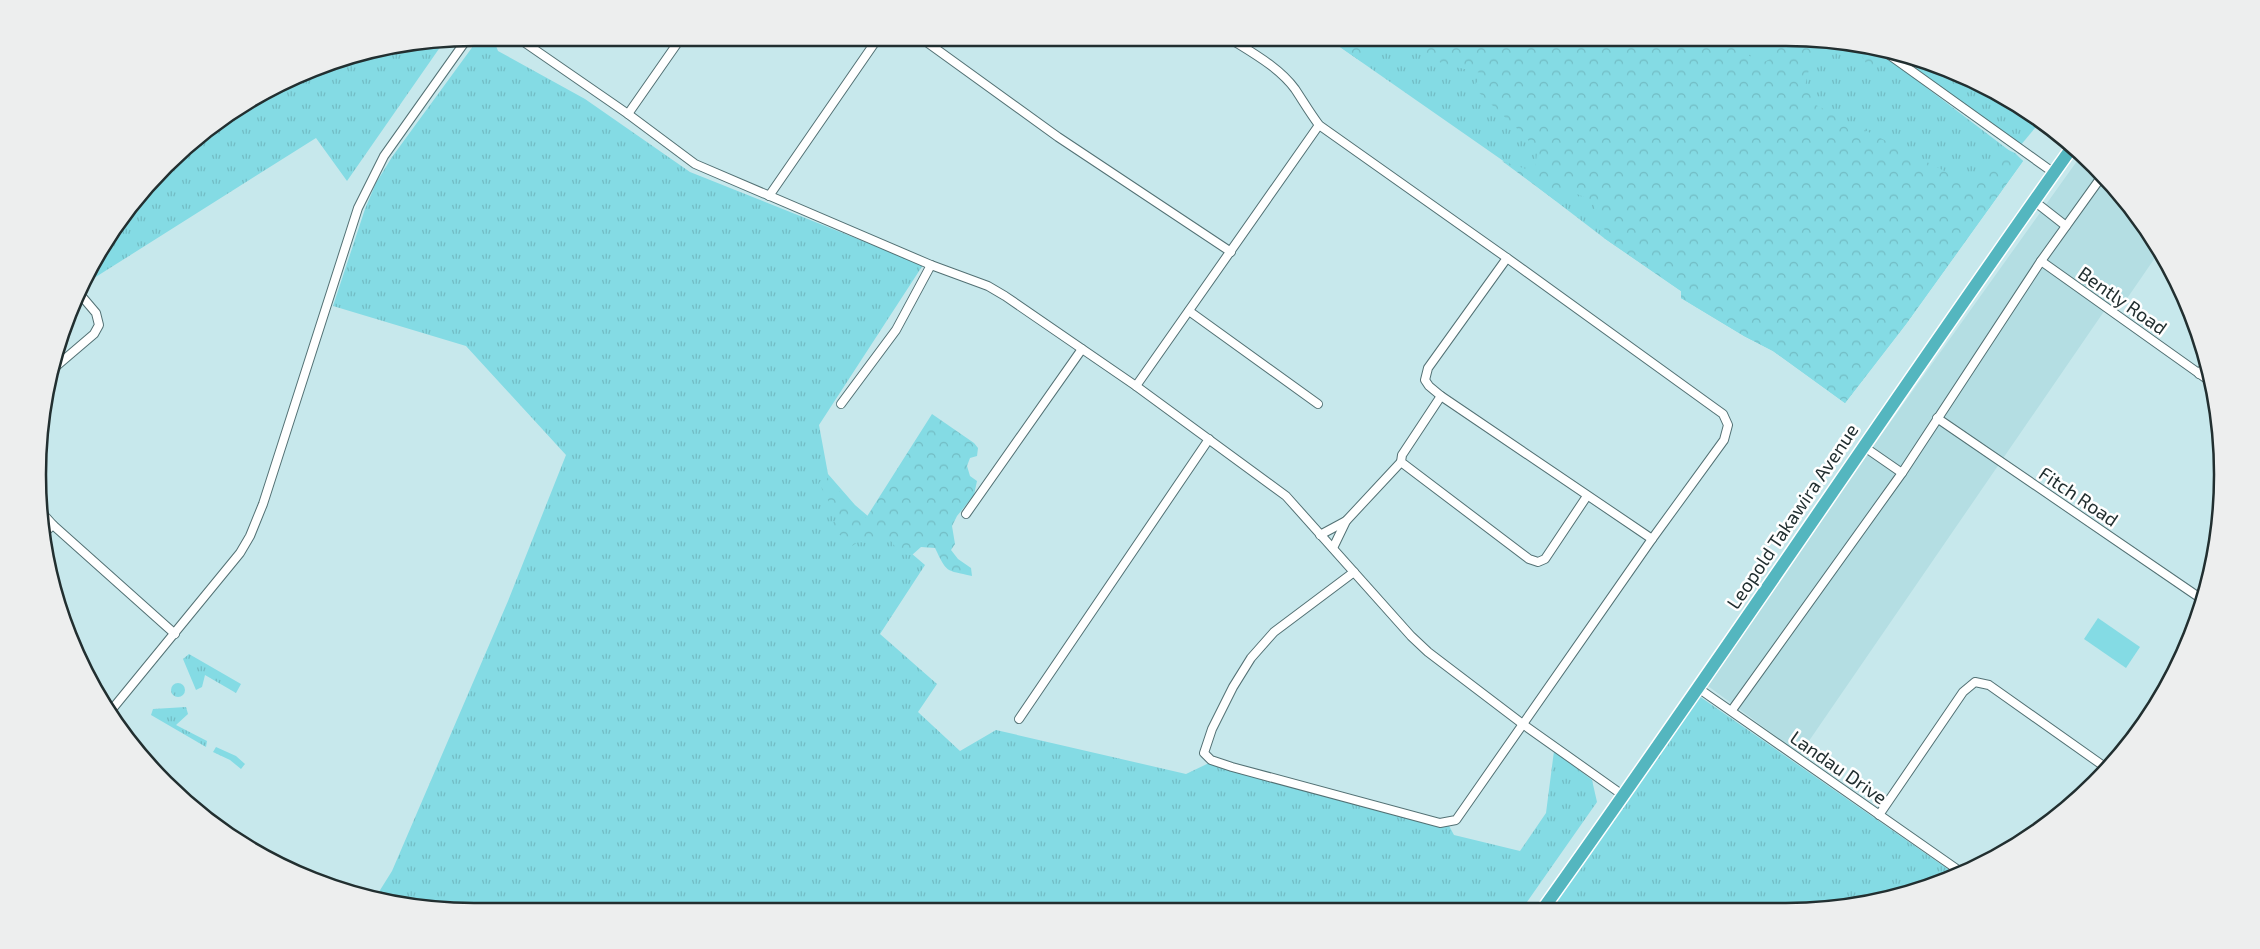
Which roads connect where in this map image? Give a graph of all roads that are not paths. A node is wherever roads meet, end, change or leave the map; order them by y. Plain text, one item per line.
1 (462, 46) edge
2 (530, 46) edge
3 (675, 46) edge
4 (872, 46) edge
5 (932, 46) edge
6 (1241, 46) edge
7 (1899, 62) edge
8 (628, 114) junction
9 (1319, 125) junction
10 (2068, 153) edge
11 (2054, 173) junction
12 (2098, 182) edge
13 (769, 196) junction
14 (2034, 201) junction
15 (2066, 226) junction
16 (1230, 252) junction
17 (1507, 258) junction
18 (2042, 261) junction
19 (931, 265) junction
20 (84, 299) edge
21 (1189, 311) junction
22 (1082, 349) junction
23 (62, 361) edge
24 (2201, 371) edge
25 (2199, 374) junction
26 (2202, 376) edge
27 (1136, 386) junction
28 (1441, 396) junction
29 (841, 404) dead end
30 (1318, 404) dead end
31 (1938, 418) junction
32 (1209, 439) junction
33 (1863, 446) junction
34 (1401, 462) junction
35 (1902, 473) junction
36 (1587, 496) junction
37 (966, 514) dead end
38 (49, 520) edge
39 (1346, 521) junction
40 (53, 525) junction
41 (50, 528) edge
42 (1320, 535) junction
43 (1652, 539) junction
44 (1333, 548) junction
45 (1354, 572) junction
46 (2196, 595) edge
47 (175, 634) junction
48 (1698, 688) junction
49 (115, 706) edge
50 (1732, 710) junction
51 (1019, 719) dead end
52 (1524, 725) junction
53 (2101, 763) edge
54 (1624, 796) junction
55 (1879, 815) junction
56 (1955, 868) edge
57 (1547, 903) edge

1 - 47 street
2 - 8 street
3 - 8 street
4 - 13 street
5 - 16 street
6 - 9 street
7 - 11 street
8 - 13 street
9 - 16 street
9 - 17 street
10 - 11 highway, Leopold Takawira Avenue
11 - 14 highway, Leopold Takawira Avenue
12 - 15 street
13 - 19 street
14 - 15 street
14 - 33 highway, Leopold Takawira Avenue
15 - 18 street
16 - 21 street
17 - 28 street
17 - 43 street
18 - 25 street, Bently Road
18 - 31 street
19 - 22 street
19 - 29 street
20 - 23 street
21 - 27 street
21 - 30 street
22 - 27 street
22 - 37 street
24 - 25 street
25 - 26 street, Bently Road
27 - 32 street
28 - 34 street
28 - 36 street
31 - 35 street
31 - 46 street, Fitch Road
32 - 42 street
32 - 51 street
33 - 35 street
33 - 48 highway, Leopold Takawira Avenue
34 - 36 street
34 - 39 street
35 - 50 street
36 - 43 street
38 - 40 street
39 - 42 street
39 - 44 street
40 - 41 street
40 - 47 street
42 - 44 street
43 - 52 street
44 - 45 street
45 - 52 street
45 - 52 street
47 - 49 street
48 - 50 street, Landau Drive
48 - 54 highway, Leopold Takawira Avenue
50 - 55 street, Landau Drive
52 - 54 street
53 - 55 street
54 - 57 highway, Leopold Takawira Avenue
55 - 56 street, Landau Drive

